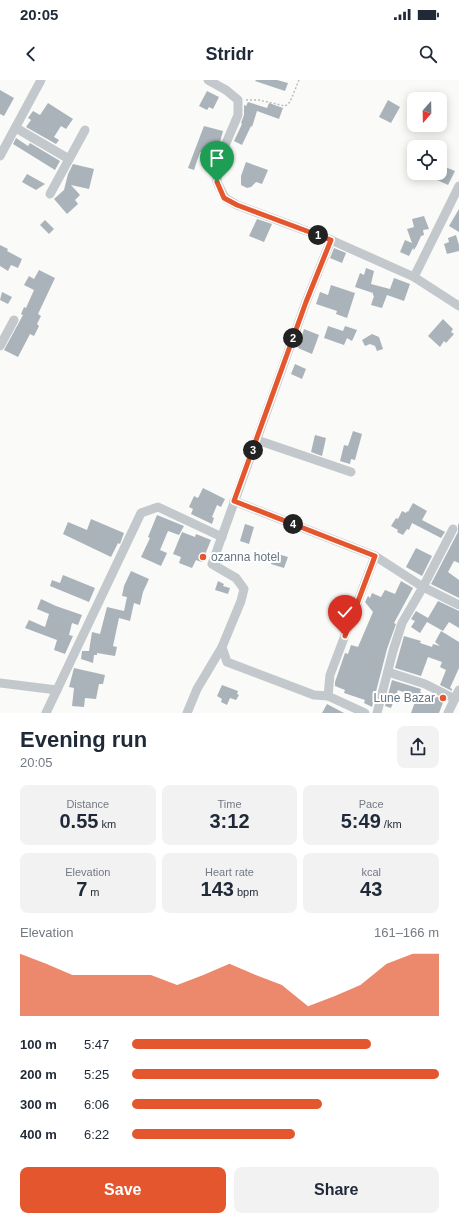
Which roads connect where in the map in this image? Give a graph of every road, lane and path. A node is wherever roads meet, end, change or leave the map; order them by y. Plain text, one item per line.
1 (42, 80) edge
2 (208, 80) edge
3 (299, 80) edge
4 (238, 100) junction
5 (16, 128) junction
6 (85, 130) dead end
7 (0, 156) edge
8 (69, 159) junction
9 (459, 186) edge
10 (50, 194) dead end
11 (331, 240) junction
12 (414, 277) junction
13 (459, 306) edge
14 (14, 320) dead end
15 (0, 346) edge
16 (257, 440) junction
17 (351, 472) dead end
18 (234, 501) junction
19 (452, 529) dead end
20 (222, 537) junction
21 (375, 556) junction
22 (423, 587) junction
23 (459, 606) edge
24 (222, 647) junction
25 (388, 672) junction
26 (0, 683) edge
27 (57, 690) junction
28 (459, 690) edge
29 (328, 696) junction
30 (455, 699) junction
31 (360, 712) edge
32 (46, 713) edge
33 (187, 713) edge
34 (377, 713) edge
35 (448, 713) edge

1 - 5 street
2 - 4 street
3 - 4 path
4 - 11 street
5 - 7 street
5 - 8 street
6 - 8 street
8 - 10 street
9 - 12 street
11 - 12 street
11 - 16 street
12 - 13 street
14 - 15 street
16 - 17 street
16 - 18 street
18 - 20 street
18 - 21 street
19 - 22 street
20 - 24 street
20 - 27 street
21 - 22 street
21 - 29 street
22 - 23 street
22 - 25 street
24 - 29 street
24 - 33 street
25 - 30 street
25 - 34 street
26 - 27 street
27 - 32 street
28 - 30 street
29 - 31 street
30 - 35 street

